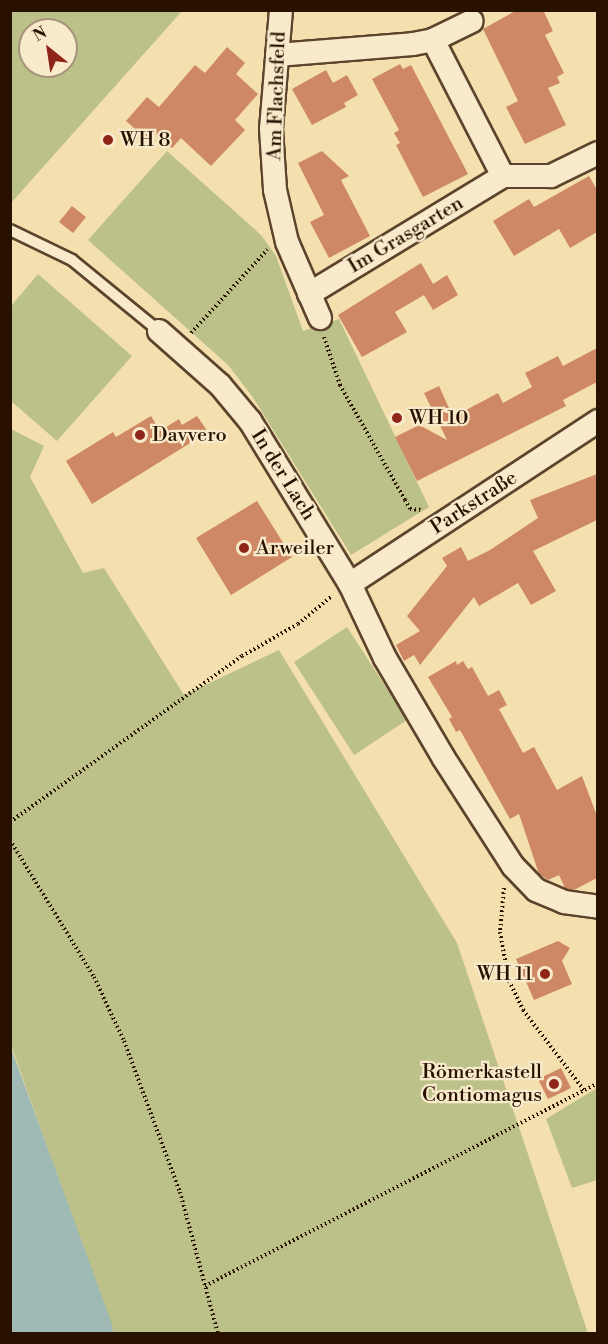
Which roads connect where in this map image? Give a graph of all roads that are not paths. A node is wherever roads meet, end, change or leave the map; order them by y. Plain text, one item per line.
1 (281, 10) edge
2 (472, 21) dead end
3 (434, 40) junction
4 (277, 55) junction
5 (597, 153) edge
6 (503, 176) junction
7 (10, 230) edge
8 (309, 294) junction
9 (320, 318) road end
10 (159, 331) joint
11 (597, 421) edge
12 (350, 584) junction
13 (597, 907) edge

1 - 4 street, Am Flachsfeld
2 - 3 street
3 - 4 street
3 - 6 street
4 - 8 street, Am Flachsfeld
5 - 6 street
6 - 8 street, Im Grasgarten
7 - 10 lane, In der Lach
8 - 9 street, Am Flachsfeld
10 - 12 street, In der Lach
11 - 12 street, Parkstraße
12 - 13 street, In der Lach

